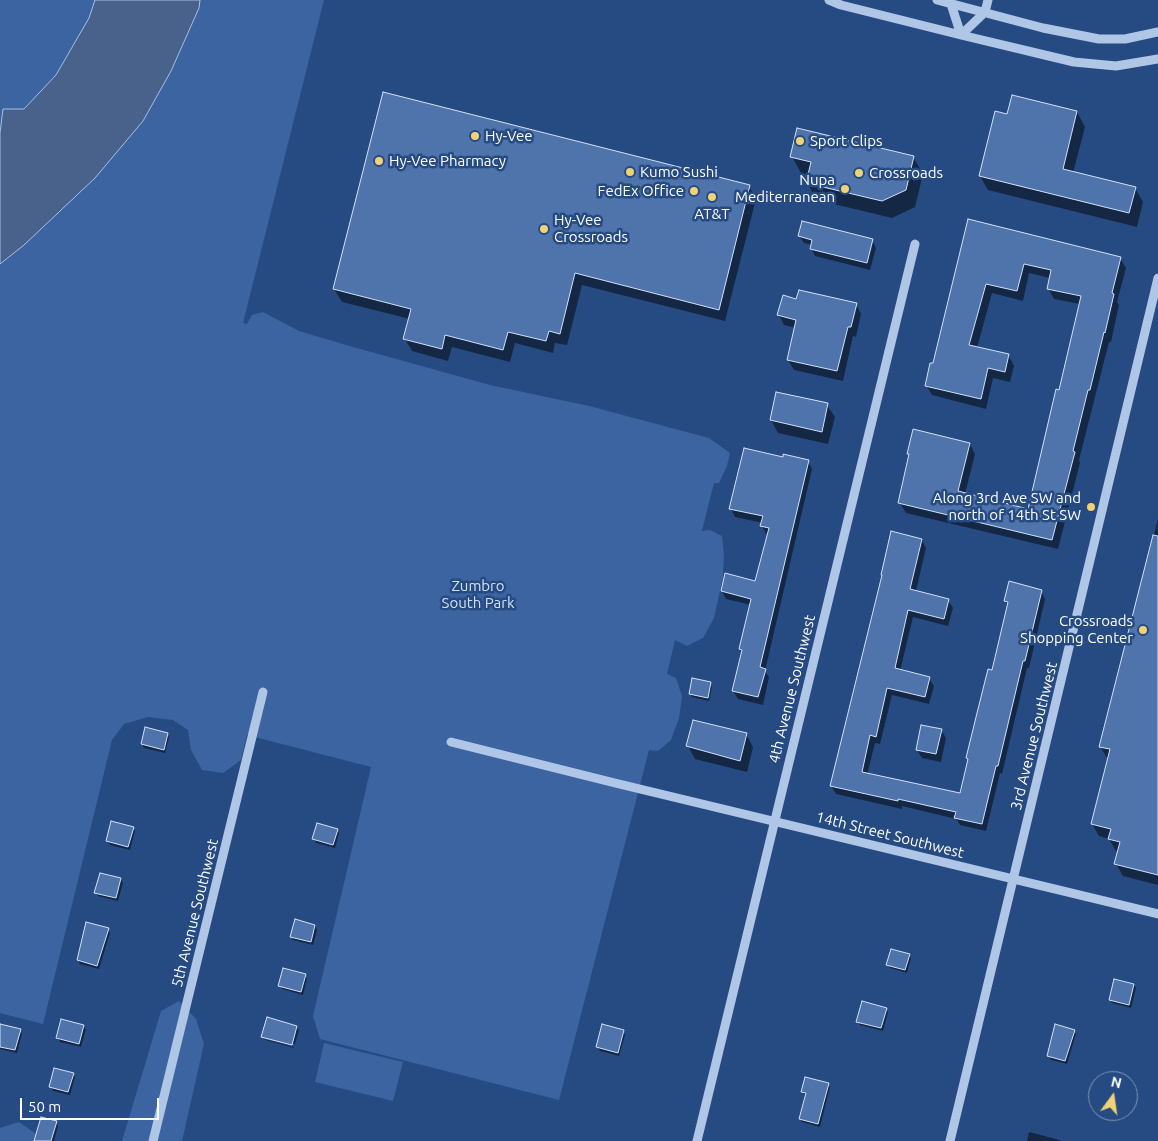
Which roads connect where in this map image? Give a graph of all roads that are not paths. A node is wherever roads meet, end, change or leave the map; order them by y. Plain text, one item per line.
1 (829, 0) edge
2 (937, 0) edge
3 (988, 0) edge
4 (951, 2) edge
5 (985, 12) junction
6 (1158, 32) edge
7 (961, 35) junction
8 (1158, 59) edge
9 (915, 244) dead end
10 (1158, 278) edge
11 (264, 692) dead end
12 (451, 742) dead end
13 (774, 820) junction
14 (1013, 880) junction
15 (1158, 914) edge
16 (153, 1141) edge
17 (696, 1141) edge
18 (950, 1141) edge

1 - 7 street
2 - 4 street
3 - 5 street
4 - 5 street
4 - 7 street
5 - 6 street
5 - 7 street
7 - 8 street
9 - 13 street, 4th Avenue Southwest
10 - 14 street, 3rd Avenue Southwest
11 - 16 street, 5th Avenue Southwest
12 - 13 street, 14th Street Southwest
13 - 14 street, 14th Street Southwest
13 - 17 street, 4th Avenue Southwest
14 - 15 street, 14th Street Southwest
14 - 18 street, 3rd Avenue Southwest

